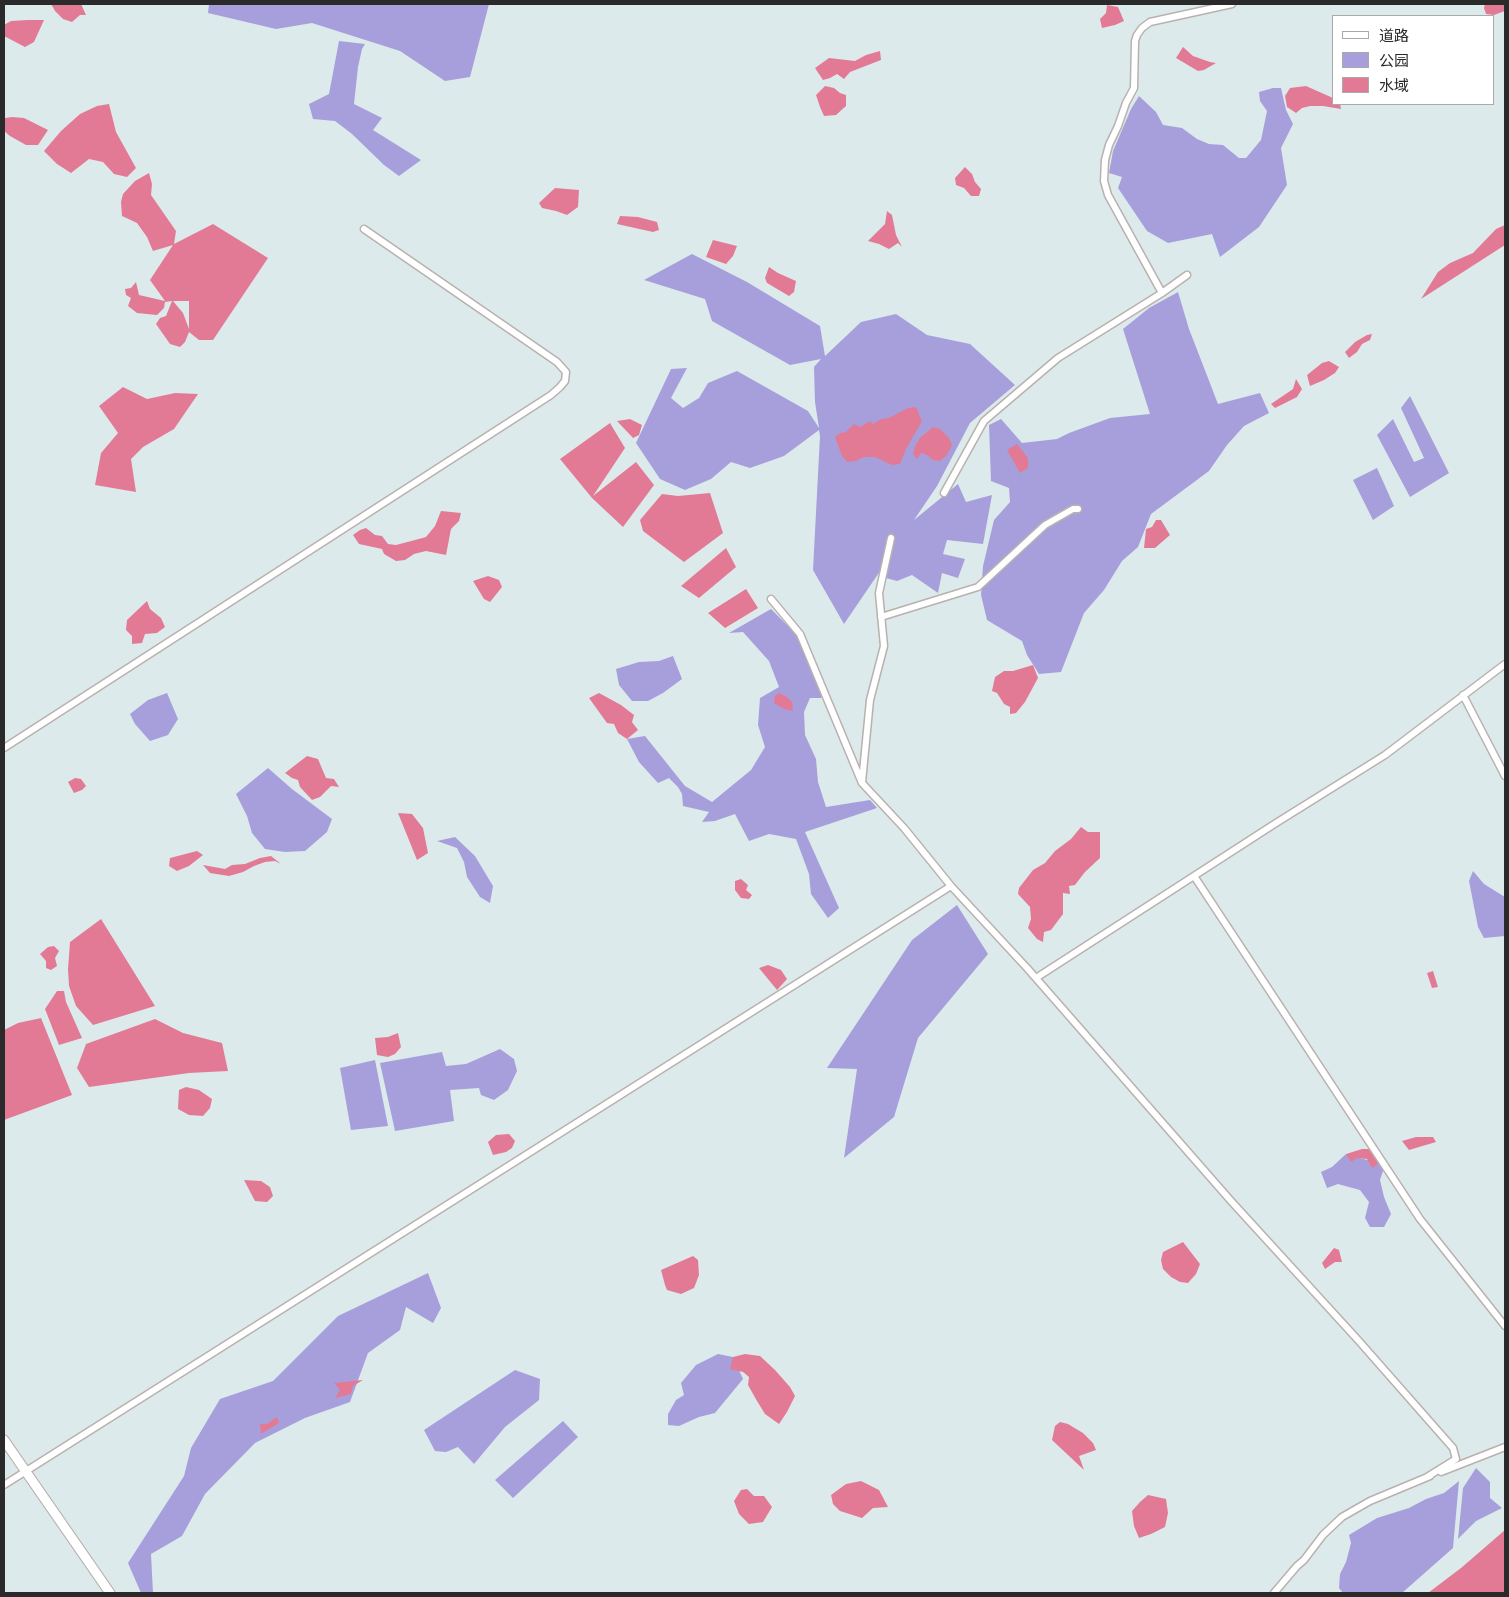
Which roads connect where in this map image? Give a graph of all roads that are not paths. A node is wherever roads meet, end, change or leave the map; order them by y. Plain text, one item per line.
1 (1232, 4) edge
2 (364, 229) dead end
3 (1187, 275) dead end
4 (1162, 293) junction
5 (944, 493) dead end
6 (1078, 509) dead end
7 (891, 538) dead end
8 (771, 598) dead end
9 (881, 617) junction
10 (1505, 664) edge
11 (1463, 695) junction
12 (4, 748) edge
13 (1505, 776) edge
14 (862, 783) junction
15 (1194, 876) junction
16 (951, 886) junction
17 (1036, 978) junction
18 (1505, 1326) edge
19 (4, 1440) edge
20 (1505, 1447) edge
21 (25, 1471) junction
22 (1428, 1477) junction
23 (4, 1484) edge
24 (110, 1593) edge
25 (1274, 1593) edge

1 - 4 street
2 - 12 street
3 - 4 street
4 - 5 street
6 - 9 street
7 - 9 street
8 - 14 street
9 - 14 street
10 - 11 street
11 - 13 street
11 - 15 street
14 - 16 street
15 - 17 street
15 - 18 street
16 - 17 street
16 - 21 street
17 - 22 street
19 - 21 street
20 - 22 street
21 - 23 street
21 - 24 street
22 - 25 street

